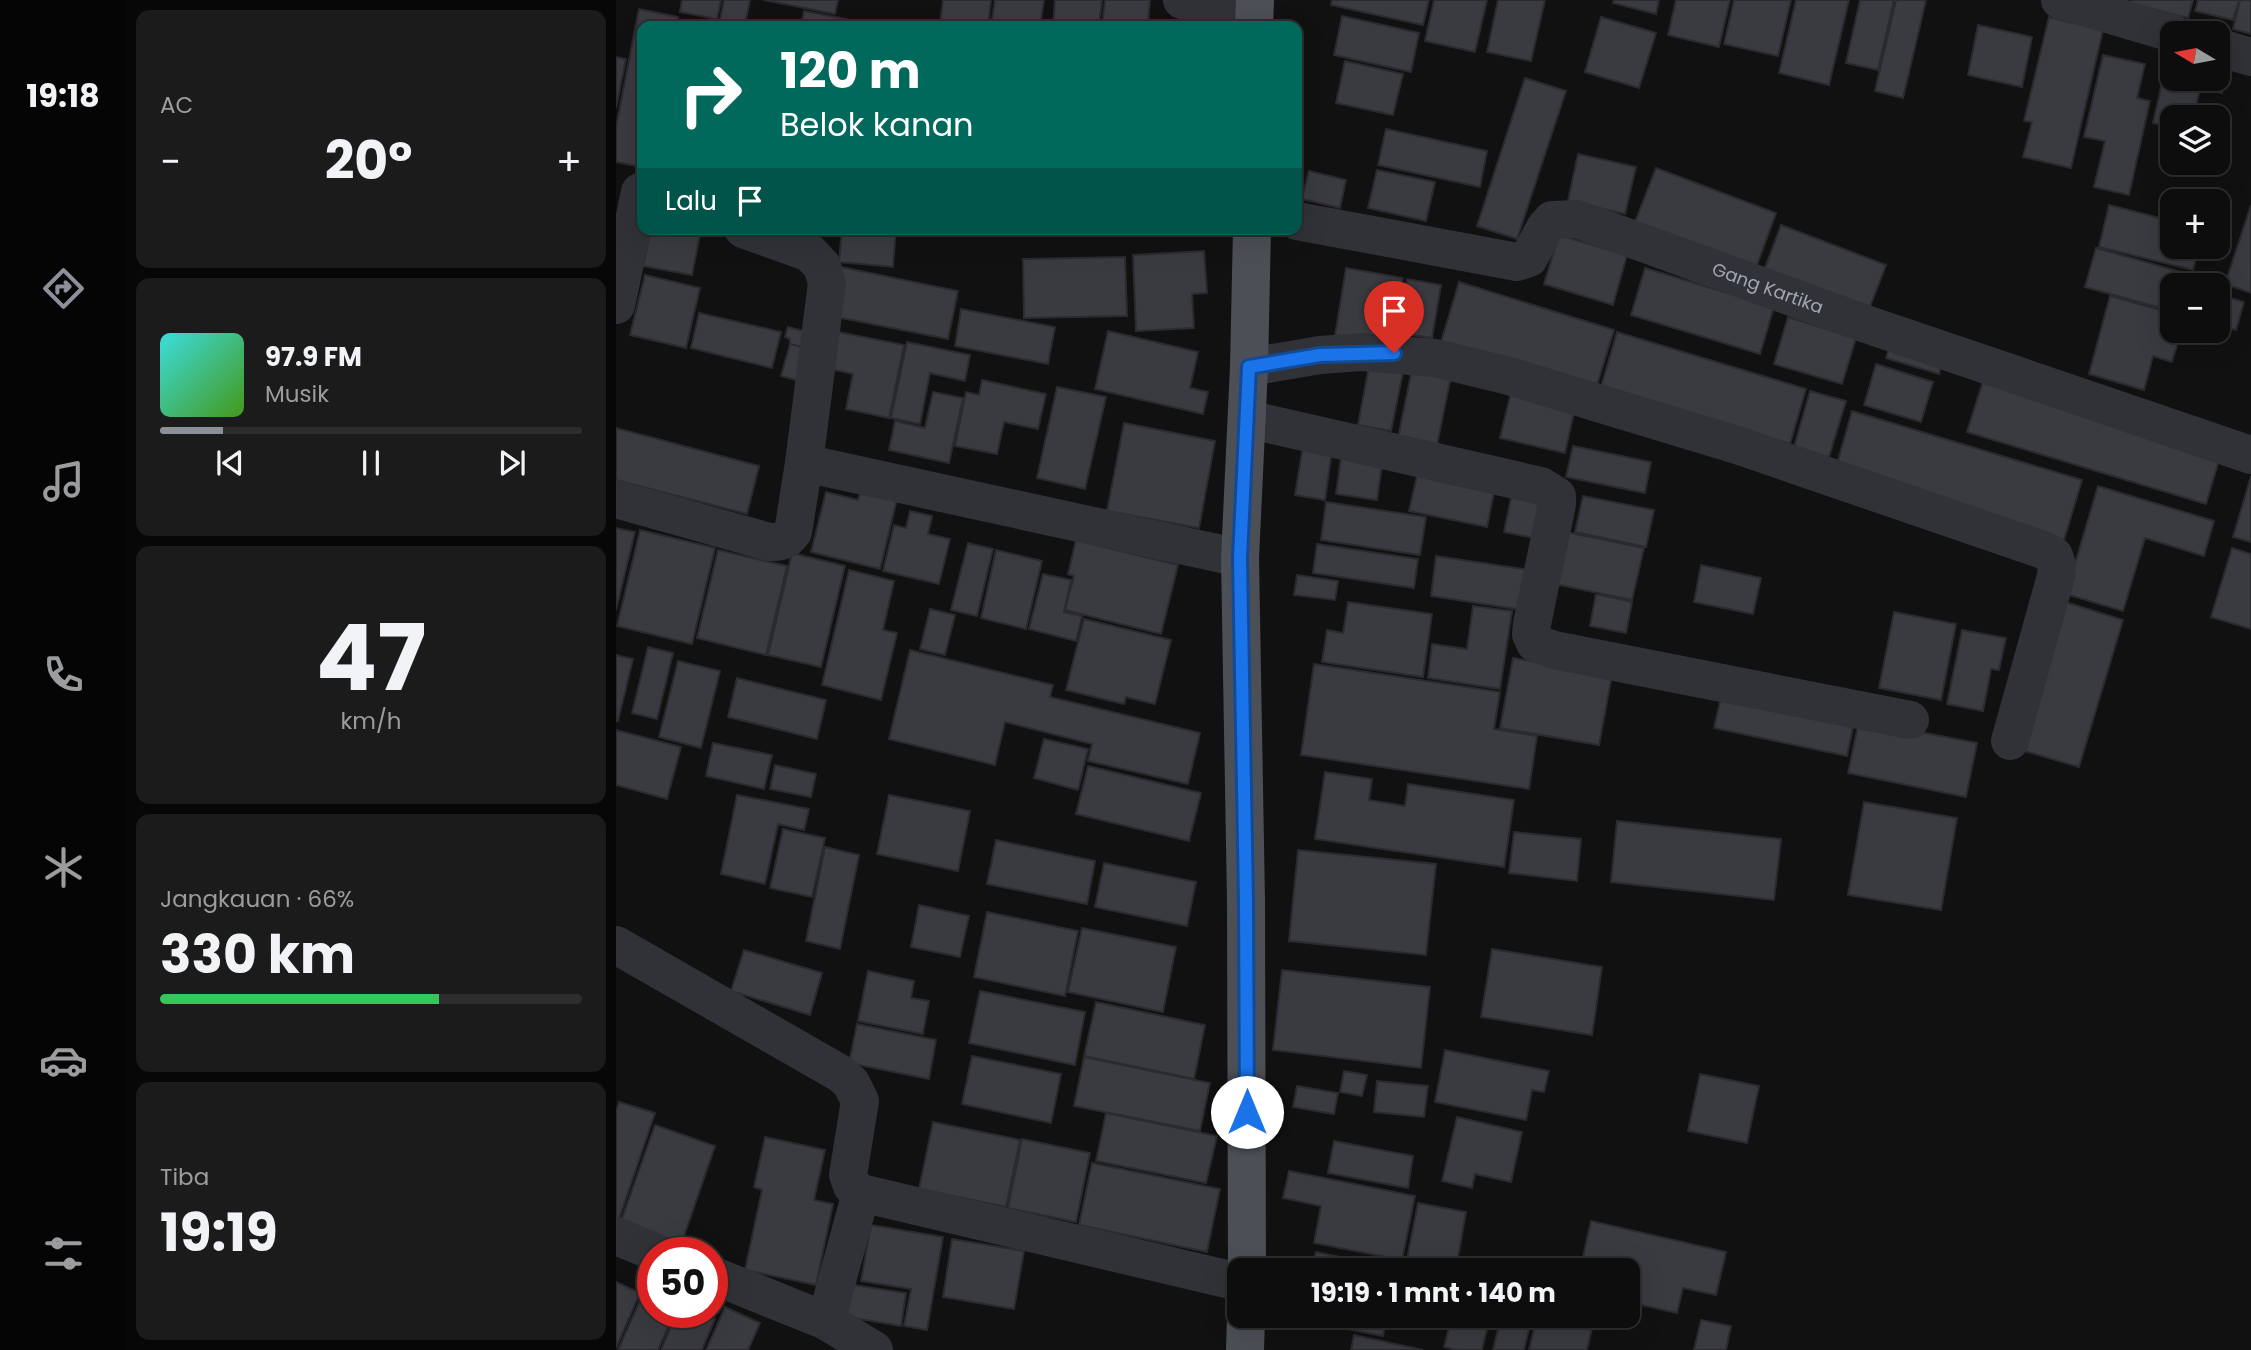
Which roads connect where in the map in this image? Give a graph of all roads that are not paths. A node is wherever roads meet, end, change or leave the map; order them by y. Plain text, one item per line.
1 (1182, 0) edge
2 (2060, 0) edge
3 (1254, 16) edge
4 (2160, 29) edge
5 (2230, 51) edge
6 (2251, 57) edge
7 (633, 190) edge
8 (1302, 222) edge
9 (760, 235) edge
10 (1252, 235) edge
11 (616, 305) edge
12 (1249, 367) junction
13 (1247, 419) junction
14 (2251, 455) edge
15 (804, 463) junction
16 (616, 499) edge
17 (1240, 558) junction
18 (1910, 720) dead end
19 (2010, 741) dead end
20 (616, 945) edge
21 (861, 1193) junction
22 (616, 1236) edge
23 (637, 1245) edge
24 (1247, 1258) edge
25 (1227, 1279) edge
26 (728, 1281) edge
27 (826, 1321) junction
28 (1246, 1328) edge
29 (874, 1350) edge
30 (1245, 1350) edge

1 - 3 street
2 - 4 street
5 - 6 street
7 - 11 street
8 - 14 street, Gang Kartika
9 - 15 street
10 - 12 main road
12 - 13 main road
12 - 19 street
13 - 17 main road
13 - 18 street
15 - 16 street
15 - 17 street
17 - 24 main road
20 - 21 street
21 - 25 street
21 - 27 street
22 - 23 street
26 - 27 street
27 - 29 street
28 - 30 main road

